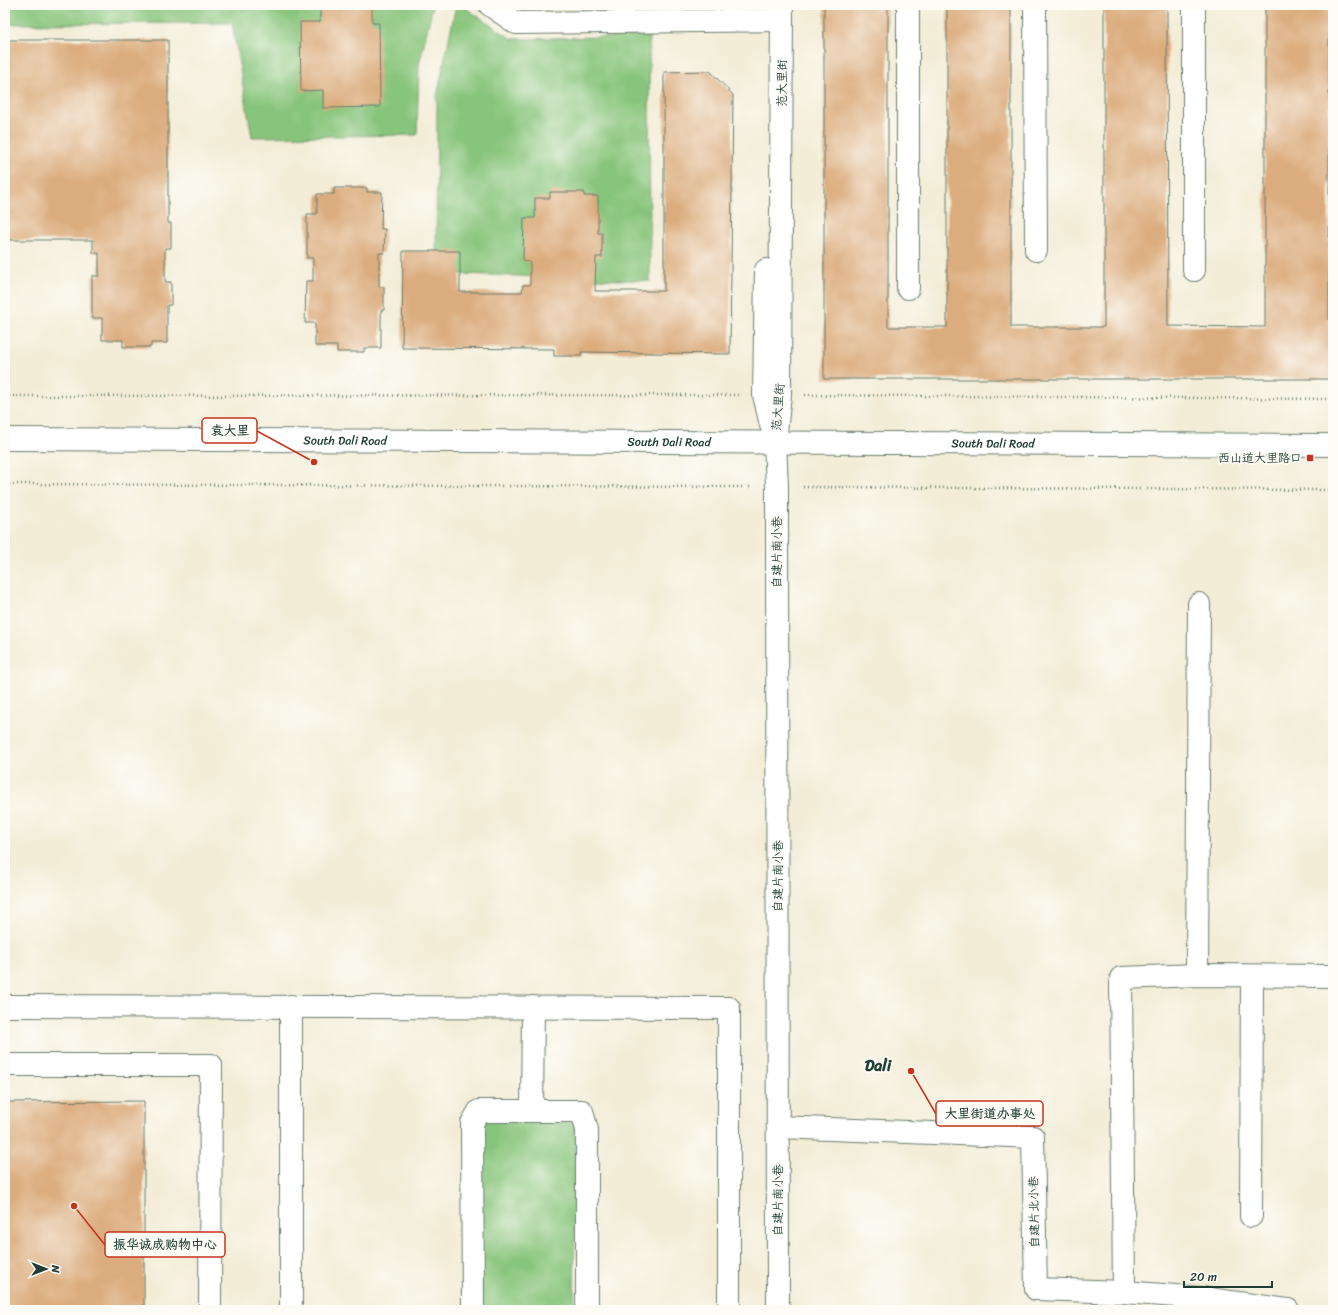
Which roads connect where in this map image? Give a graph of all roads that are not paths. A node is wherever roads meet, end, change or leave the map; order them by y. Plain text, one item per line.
1 (490, 5) edge
2 (908, 5) edge
3 (1035, 5) edge
4 (1194, 5) edge
5 (776, 13) edge
6 (1036, 250) dead end
7 (1194, 270) dead end
8 (908, 288) dead end
9 (5, 439) edge
10 (775, 442) junction
11 (1333, 445) edge
12 (1199, 604) dead end
13 (1198, 975) junction
14 (1252, 976) junction
15 (1333, 976) edge
16 (5, 1006) edge
17 (291, 1006) junction
18 (533, 1007) junction
19 (5, 1065) edge
20 (532, 1111) junction
21 (778, 1128) junction
22 (1251, 1216) dead end
23 (1124, 1292) junction
24 (210, 1310) edge
25 (291, 1310) edge
26 (473, 1310) edge
27 (587, 1310) edge
28 (729, 1310) edge
29 (778, 1310) edge
30 (1288, 1310) edge

1 - 5 street
2 - 8 street
3 - 6 street
4 - 7 street
5 - 10 street, 范大里街
9 - 10 street, South Dali Road
10 - 11 street, South Dali Road
10 - 21 street, 自建片南小巷
12 - 13 street
13 - 14 street
13 - 23 street
14 - 15 street
14 - 22 street
16 - 17 street
17 - 18 street
17 - 25 street
18 - 20 street
18 - 28 street
19 - 24 street
20 - 26 street
20 - 27 street
21 - 23 street, 自建片北小巷
21 - 29 street, 自建片南小巷
23 - 30 street, 自建片北小巷

